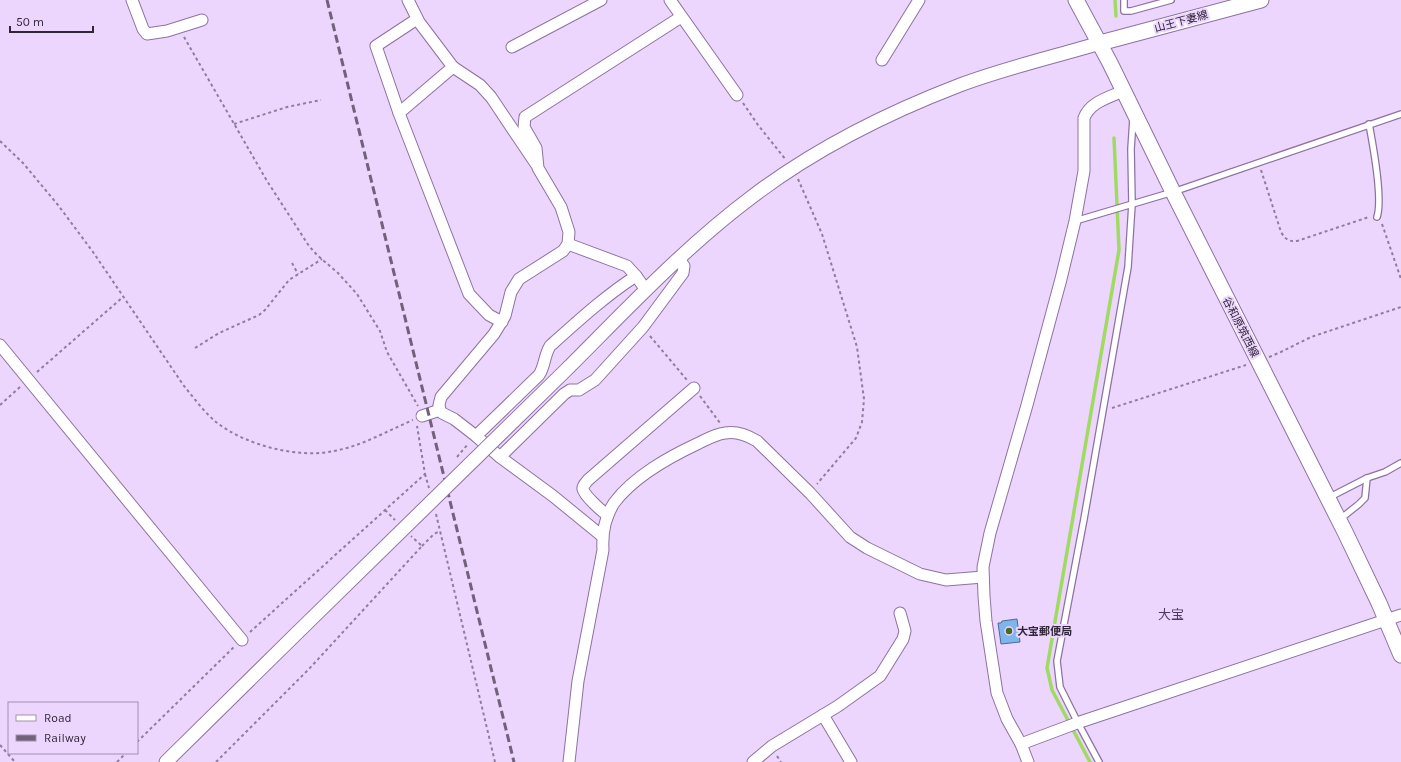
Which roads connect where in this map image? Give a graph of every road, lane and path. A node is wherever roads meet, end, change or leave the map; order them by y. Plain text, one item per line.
1 (132, 0) edge
2 (408, 0) edge
3 (600, 0) edge
4 (670, 0) edge
5 (919, 0) edge
6 (1076, 0) edge
7 (1124, 0) edge
8 (1170, 0) edge
9 (1262, 0) edge
10 (681, 17) junction
11 (417, 18) junction
12 (202, 20) dead end
13 (178, 28) junction
14 (1100, 43) junction
15 (512, 47) dead end
16 (882, 60) dead end
17 (453, 67) junction
18 (1123, 91) junction
19 (737, 95) joint
20 (321, 100) dead end
21 (399, 113) junction
22 (1134, 113) junction
23 (1401, 114) edge
24 (525, 117) junction
25 (234, 124) junction
26 (1369, 124) junction
27 (511, 126) junction
28 (0, 142) edge
29 (1259, 162) junction
30 (538, 168) junction
31 (793, 168) junction
32 (1173, 192) junction
33 (1132, 204) junction
34 (1377, 216) junction
35 (1075, 221) junction
36 (568, 244) junction
37 (679, 258) junction
38 (322, 259) junction
39 (292, 263) dead end
40 (299, 274) junction
41 (636, 276) junction
42 (1401, 279) edge
43 (646, 290) junction
44 (123, 297) junction
45 (502, 322) junction
46 (642, 328) junction
47 (0, 345) edge
48 (195, 348) dead end
49 (28, 380) junction
50 (694, 388) junction
51 (0, 405) edge
52 (440, 410) junction
53 (419, 417) junction
54 (725, 433) junction
55 (476, 436) junction
56 (457, 457) dead end
57 (500, 457) junction
58 (1401, 463) edge
59 (425, 474) junction
60 (1367, 478) junction
61 (429, 488) dead end
62 (810, 493) junction
63 (1328, 498) junction
64 (385, 510) junction
65 (434, 510) dead end
66 (608, 515) junction
67 (395, 520) dead end
68 (1339, 520) junction
69 (440, 531) junction
70 (411, 536) dead end
71 (602, 536) junction
72 (422, 546) junction
73 (983, 577) junction
74 (900, 613) dead end
75 (1401, 615) edge
76 (1386, 620) junction
77 (242, 640) junction
78 (1401, 655) edge
79 (823, 715) junction
80 (1077, 723) junction
81 (138, 741) edge
82 (1021, 744) junction
83 (0, 745) edge
84 (125, 754) edge
85 (15, 762) edge
86 (117, 762) edge
87 (166, 762) edge
88 (216, 762) edge
89 (495, 762) edge
90 (569, 762) edge
91 (753, 762) edge
92 (851, 762) edge
93 (1028, 762) edge
94 (1099, 762) edge

1 - 13 street
2 - 11 street
3 - 15 street
4 - 10 street
5 - 16 street
6 - 14 main road, 谷和原筑西線
7 - 8 lane
9 - 14 main road, 山王下妻線
10 - 19 street
10 - 24 street
11 - 17 street
11 - 21 street
12 - 13 street
13 - 25 path
14 - 18 main road, 谷和原筑西線
14 - 31 street
17 - 21 street
17 - 27 street
18 - 22 main road, 谷和原筑西線
18 - 35 street
19 - 31 path
20 - 25 path
21 - 45 street
22 - 32 main road, 谷和原筑西線
22 - 33 lane
23 - 26 lane
24 - 27 street
24 - 30 street
25 - 38 path
26 - 29 lane
26 - 34 lane
27 - 30 street
28 - 44 path
29 - 32 lane
29 - 34 path
30 - 36 street
31 - 37 street
31 - 62 path
32 - 33 lane
32 - 63 main road, 谷和原筑西線
33 - 35 lane
33 - 80 lane
34 - 42 path
35 - 73 street
36 - 41 street
36 - 45 street
37 - 43 street
37 - 46 street
38 - 40 path
38 - 53 path
39 - 40 path
40 - 48 path
41 - 43 street
41 - 55 street
43 - 87 street, bridge
44 - 49 path
44 - 53 path
45 - 52 street
46 - 50 path
46 - 57 street
47 - 49 street
49 - 51 path
49 - 77 street
50 - 54 path
50 - 66 street
52 - 53 street
52 - 55 street
53 - 59 path
54 - 62 street
54 - 66 street
55 - 56 path
55 - 57 street
57 - 71 street
58 - 60 lane
59 - 61 path
59 - 64 path
60 - 63 lane
60 - 68 lane
62 - 73 street
63 - 68 main road, 谷和原筑西線
64 - 67 path
64 - 77 path
65 - 69 path
66 - 71 street
68 - 76 main road, 谷和原筑西線
69 - 72 path
69 - 89 path
70 - 72 path
71 - 90 street
72 - 88 path
73 - 82 street
74 - 79 street
75 - 76 street
76 - 78 main road, 谷和原筑西線
76 - 80 street
77 - 81 path
79 - 91 street
79 - 92 street
80 - 82 street
80 - 94 lane
82 - 93 street
83 - 85 path
84 - 86 path

